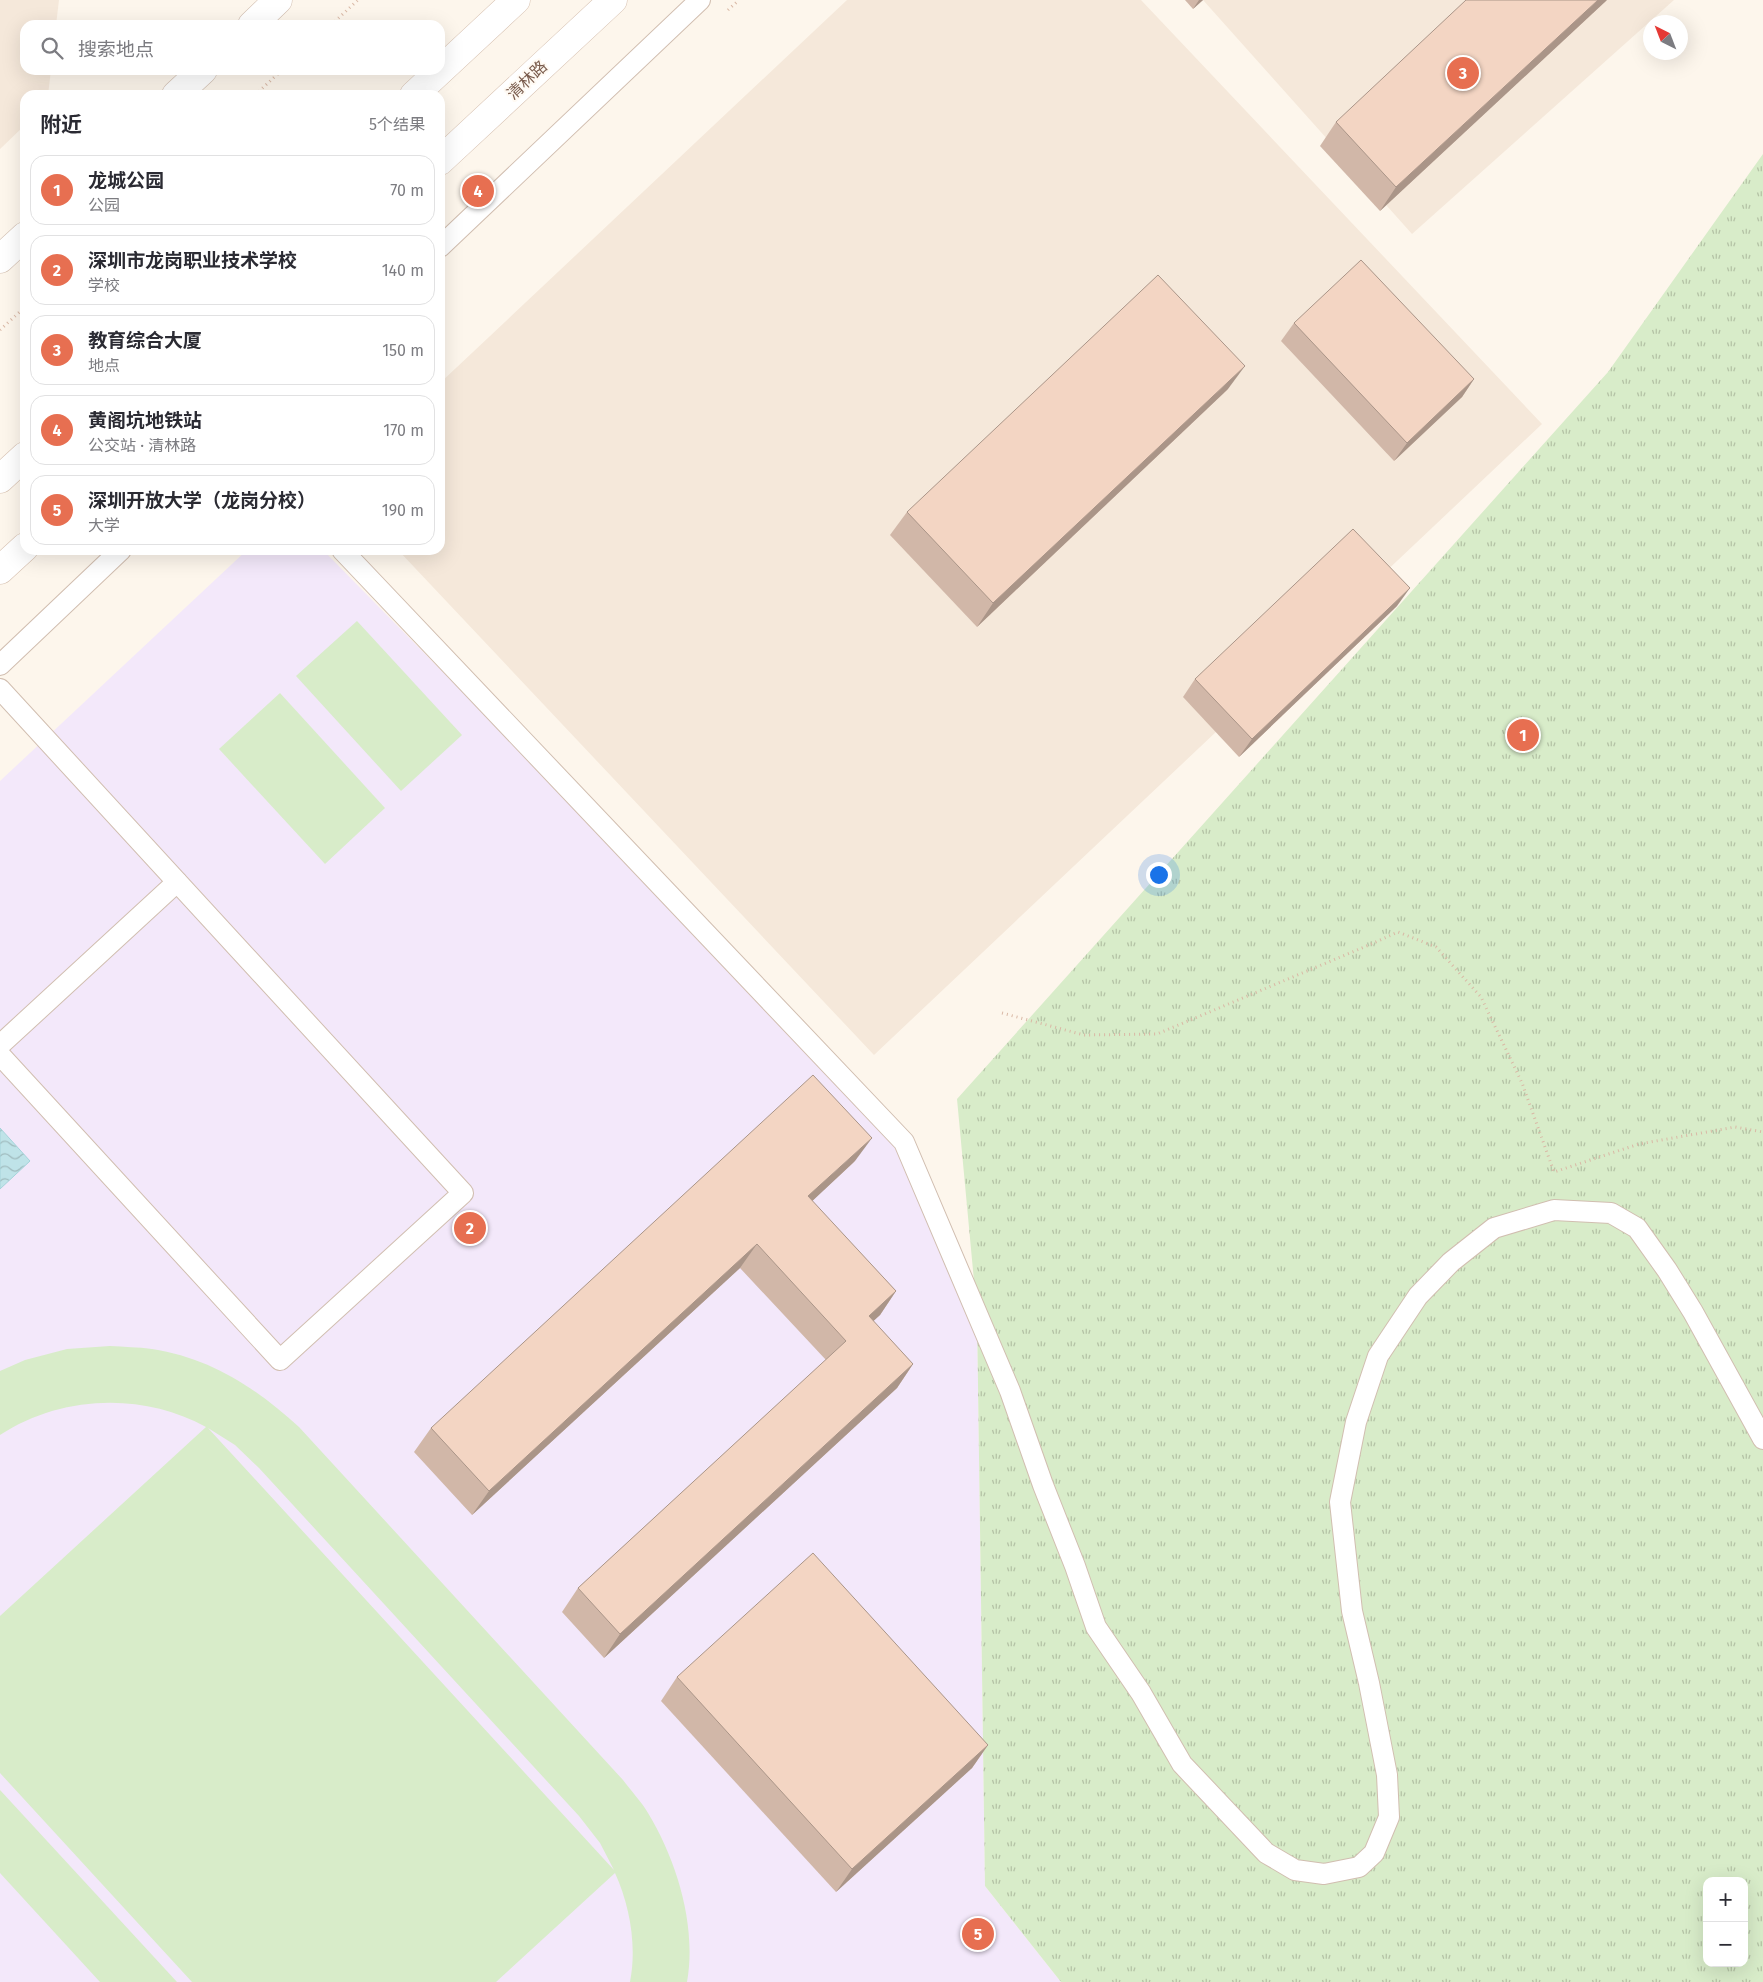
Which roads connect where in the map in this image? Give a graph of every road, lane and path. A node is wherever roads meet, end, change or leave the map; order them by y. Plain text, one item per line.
1 (278, 0) edge
2 (358, 0) edge
3 (516, 0) edge
4 (613, 0) edge
5 (700, 0) edge
6 (257, 20) edge
7 (336, 20) edge
8 (445, 66) edge
9 (198, 75) edge
10 (277, 75) edge
11 (435, 75) edge
12 (181, 90) edge
13 (260, 90) edge
14 (419, 90) edge
15 (445, 156) edge
16 (20, 241) edge
17 (445, 242) edge
18 (0, 260) edge
19 (20, 312) edge
20 (0, 330) edge
21 (20, 461) edge
22 (0, 479) edge
23 (20, 552) edge
24 (116, 555) edge
25 (347, 555) edge
26 (0, 570) edge
27 (0, 665) edge
28 (0, 689) edge
29 (177, 882) junction
30 (1002, 1013) dead end
31 (0, 1045) edge
32 (0, 1056) edge
33 (1763, 1132) edge
34 (1763, 1439) edge

1 - 6 main road
2 - 7 path
3 - 8 main road
4 - 15 main road, 清林路
5 - 17 lane
9 - 12 main road
10 - 13 path
11 - 14 main road
16 - 18 main road
19 - 20 path
21 - 22 main road
23 - 26 main road
24 - 27 lane
25 - 34 lane
28 - 29 lane
29 - 31 lane
29 - 32 lane
30 - 33 path

